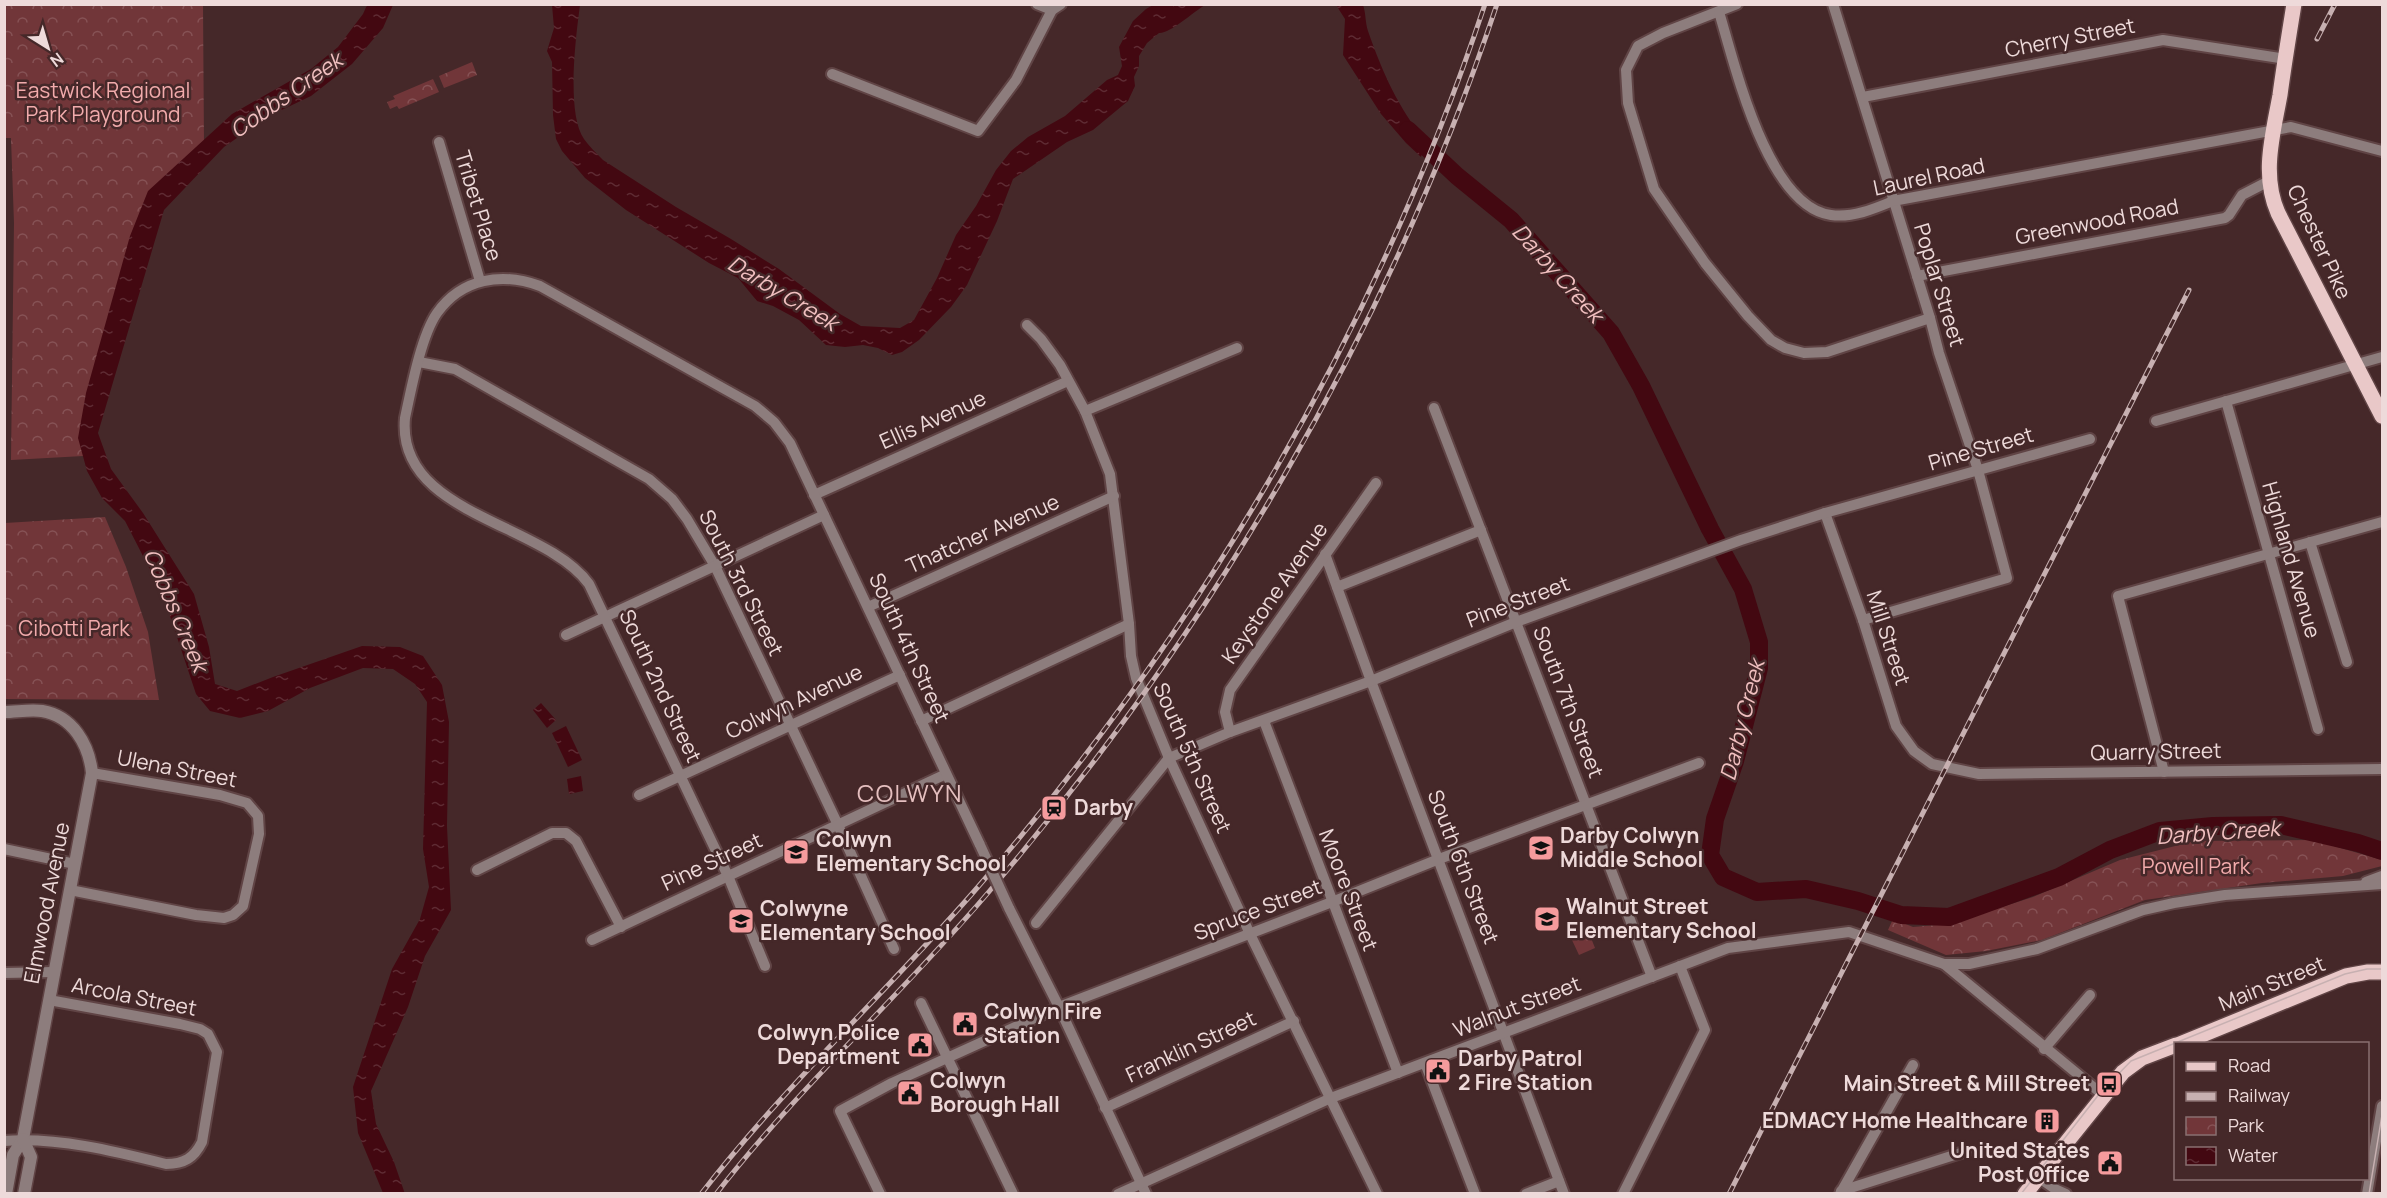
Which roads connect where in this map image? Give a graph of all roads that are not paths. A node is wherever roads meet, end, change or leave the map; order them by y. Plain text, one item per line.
1 (1037, 4) edge
2 (1737, 4) edge
3 (1833, 4) edge
4 (2294, 4) edge
5 (1057, 7) edge
6 (1719, 12) junction
7 (2286, 59) junction
8 (832, 74) dead end
9 (1863, 97) junction
10 (2274, 131) junction
11 (439, 142) dead end
12 (2382, 151) edge
13 (2269, 181) junction
14 (1893, 201) junction
15 (1917, 276) junction
16 (480, 281) junction
17 (1930, 318) junction
18 (1027, 325) dead end
19 (1237, 348) dead end
20 (2382, 357) edge
21 (419, 362) junction
22 (2356, 364) junction
23 (1068, 381) junction
24 (2226, 401) junction
25 (1434, 408) dead end
26 (1084, 411) junction
27 (2382, 416) edge
28 (2156, 421) dead end
29 (2090, 439) dead end
30 (1978, 470) junction
31 (1376, 483) dead end
32 (441, 493) joint
33 (814, 495) junction
34 (1114, 496) junction
35 (1824, 513) junction
36 (824, 515) junction
37 (2382, 522) edge
38 (1481, 530) junction
39 (2310, 543) junction
40 (1325, 554) junction
41 (2269, 554) junction
42 (715, 566) junction
43 (1337, 587) junction
44 (867, 607) junction
45 (606, 616) junction
46 (1863, 621) junction
47 (1516, 622) junction
48 (1129, 624) junction
49 (566, 634) dead end
50 (2347, 663) dead end
51 (900, 675) junction
52 (1371, 681) junction
53 (4, 712) edge
54 (921, 721) junction
55 (1264, 721) junction
56 (790, 726) junction
57 (2318, 729) dead end
58 (1230, 732) junction
59 (1169, 758) junction
60 (1699, 763) dead end
61 (1932, 764) joint
62 (2382, 769) edge
63 (92, 772) junction
64 (2164, 772) junction
65 (946, 774) junction
66 (680, 776) junction
67 (639, 795) dead end
68 (1587, 806) junction
69 (838, 825) junction
70 (4, 849) edge
71 (1439, 859) junction
72 (75, 864) junction
73 (477, 870) dead end
74 (728, 876) junction
75 (2382, 876) edge
76 (2382, 884) edge
77 (2357, 885) junction
78 (69, 890) junction
79 (1332, 902) junction
80 (1036, 923) dead end
81 (621, 927) junction
82 (1250, 934) junction
83 (592, 940) dead end
84 (894, 949) dead end
85 (1944, 964) junction
86 (765, 966) dead end
87 (1680, 966) junction
88 (54, 972) junction
89 (2382, 972) edge
90 (4, 973) edge
91 (1652, 977) junction
92 (2090, 995) dead end
93 (49, 1000) junction
94 (921, 1004) dead end
95 (1059, 1007) junction
96 (1294, 1022) junction
97 (1504, 1033) junction
98 (2196, 1041) edge
99 (2174, 1045) edge
100 (2044, 1048) junction
101 (947, 1058) junction
102 (1425, 1063) junction
103 (1913, 1065) dead end
104 (1398, 1073) junction
105 (2103, 1095) junction
106 (1331, 1098) junction
107 (2382, 1106) edge
108 (1105, 1108) junction
109 (23, 1139) junction
110 (4, 1141) edge
111 (1967, 1151) dead end
112 (2370, 1169) edge
113 (2038, 1176) junction
114 (1559, 1181) junction
115 (1144, 1189) edge
116 (1841, 1192) edge
117 (6, 1194) edge
118 (24, 1194) edge
119 (880, 1194) edge
120 (1013, 1194) edge
121 (1118, 1194) edge
122 (1377, 1194) edge
123 (1475, 1194) edge
124 (1526, 1194) edge
125 (1564, 1194) edge
126 (1623, 1194) edge
127 (2025, 1194) edge
128 (2066, 1194) edge

1 - 5 street
2 - 6 street
3 - 9 street, Poplar Street
4 - 7 main road, Chester Pike
5 - 8 street
6 - 14 street, Laurel Road
6 - 17 street
7 - 9 street, Cherry Street
7 - 10 main road, Chester Pike
9 - 14 street, Poplar Street
10 - 12 street
10 - 13 main road, Chester Pike
10 - 14 street, Laurel Road
11 - 16 street, Tribet Place
13 - 15 street, Greenwood Road
13 - 22 main road, Chester Pike
14 - 15 street, Poplar Street
15 - 17 street, Poplar Street
16 - 21 street, Tribet Place
16 - 33 street, South 4th Street
17 - 30 street, Poplar Street
18 - 23 street, South 5th Street
19 - 26 street
20 - 22 street
21 - 32 street, Tribet Place
21 - 42 street, South 3rd Street
22 - 24 street
22 - 27 main road, Chester Pike
23 - 26 street, South 5th Street
23 - 33 street, Ellis Avenue
24 - 28 street
24 - 41 street, Highland Avenue
25 - 38 street, South 7th Street
26 - 34 street, South 5th Street
29 - 30 street, Pine Street
30 - 35 street, Pine Street
30 - 46 street, Poplar Street
31 - 40 street, Keystone Avenue
32 - 45 street, South 2nd Street
33 - 36 street, South 4th Street
34 - 44 street, Thatcher Avenue
34 - 48 street, South 5th Street
35 - 46 street, Mill Street
35 - 47 street, Pine Street
36 - 42 street
36 - 44 street, South 4th Street
37 - 39 street
38 - 43 street
38 - 47 street, South 7th Street
39 - 41 street
39 - 50 street
40 - 43 street, South 6th Street
40 - 58 street, Keystone Avenue
41 - 57 street, Highland Avenue
41 - 64 street
42 - 45 street
42 - 56 street, South 3rd Street
43 - 52 street, South 6th Street
44 - 51 street, South 4th Street
45 - 49 street
45 - 66 street, South 2nd Street
46 - 61 street, Mill Street
47 - 52 street, Pine Street
47 - 68 street, South 7th Street
48 - 54 street
48 - 59 street, South 5th Street
51 - 54 street, South 4th Street
51 - 56 street, Colwyn Avenue
52 - 55 street, Pine Street
52 - 71 street, South 6th Street
53 - 63 street, Elmwood Avenue
54 - 65 street, South 4th Street
55 - 58 street, Pine Street
55 - 79 street, Moore Street
56 - 66 street, Colwyn Avenue
56 - 69 street, South 3rd Street
58 - 59 street, Pine Street
59 - 80 street, Pine Street
59 - 82 street, South 5th Street
60 - 68 street, Spruce Street
61 - 64 street, Quarry Street
62 - 64 street, Quarry Street
63 - 72 street, Elmwood Avenue
63 - 78 street, Ulena Street
65 - 69 street, Pine Street
65 - 95 street, South 4th Street, bridge
66 - 67 street, Colwyn Avenue
66 - 74 street, South 2nd Street
68 - 71 street, Spruce Street
68 - 91 street, South 7th Street
69 - 74 street, Pine Street
69 - 84 street, South 3rd Street
70 - 72 street
71 - 79 street, Spruce Street
71 - 97 street, South 6th Street
72 - 78 street, Elmwood Avenue
73 - 81 street
74 - 81 street, Pine Street
74 - 86 street, South 2nd Street
75 - 77 street
76 - 77 street
77 - 85 street
78 - 88 street, Elmwood Avenue
79 - 82 street, Spruce Street
79 - 104 street, Moore Street
81 - 83 street, Pine Street
82 - 95 street, Spruce Street
82 - 96 street, South 5th Street
85 - 87 street, Walnut Street
85 - 100 street
87 - 91 street, Walnut Street
87 - 126 street
88 - 90 street
88 - 93 street, Elmwood Avenue
89 - 98 main road, Main Street
91 - 97 street, Walnut Street
92 - 100 street
93 - 109 street, Elmwood Avenue
93 - 109 street, Arcola Street
94 - 101 street
95 - 101 street, Spruce Street
95 - 108 street, South 4th Street
96 - 106 street, South 5th Street
96 - 108 street, Franklin Street
97 - 102 street, Walnut Street
97 - 114 street, South 6th Street
99 - 105 main road
100 - 105 street
101 - 119 street, Spruce Street
101 - 120 street
102 - 104 street, Walnut Street
102 - 123 street
103 - 116 street
104 - 106 street, Walnut Street
105 - 113 main road
106 - 115 street, Walnut Street
106 - 122 street, South 5th Street
107 - 112 street
108 - 115 street, South 4th Street
109 - 110 street
109 - 117 street, Elmwood Avenue
109 - 118 street, Elmwood Avenue
111 - 116 street
113 - 127 main road
113 - 128 street
114 - 124 street
114 - 125 street, South 6th Street
115 - 121 street, Walnut Street

